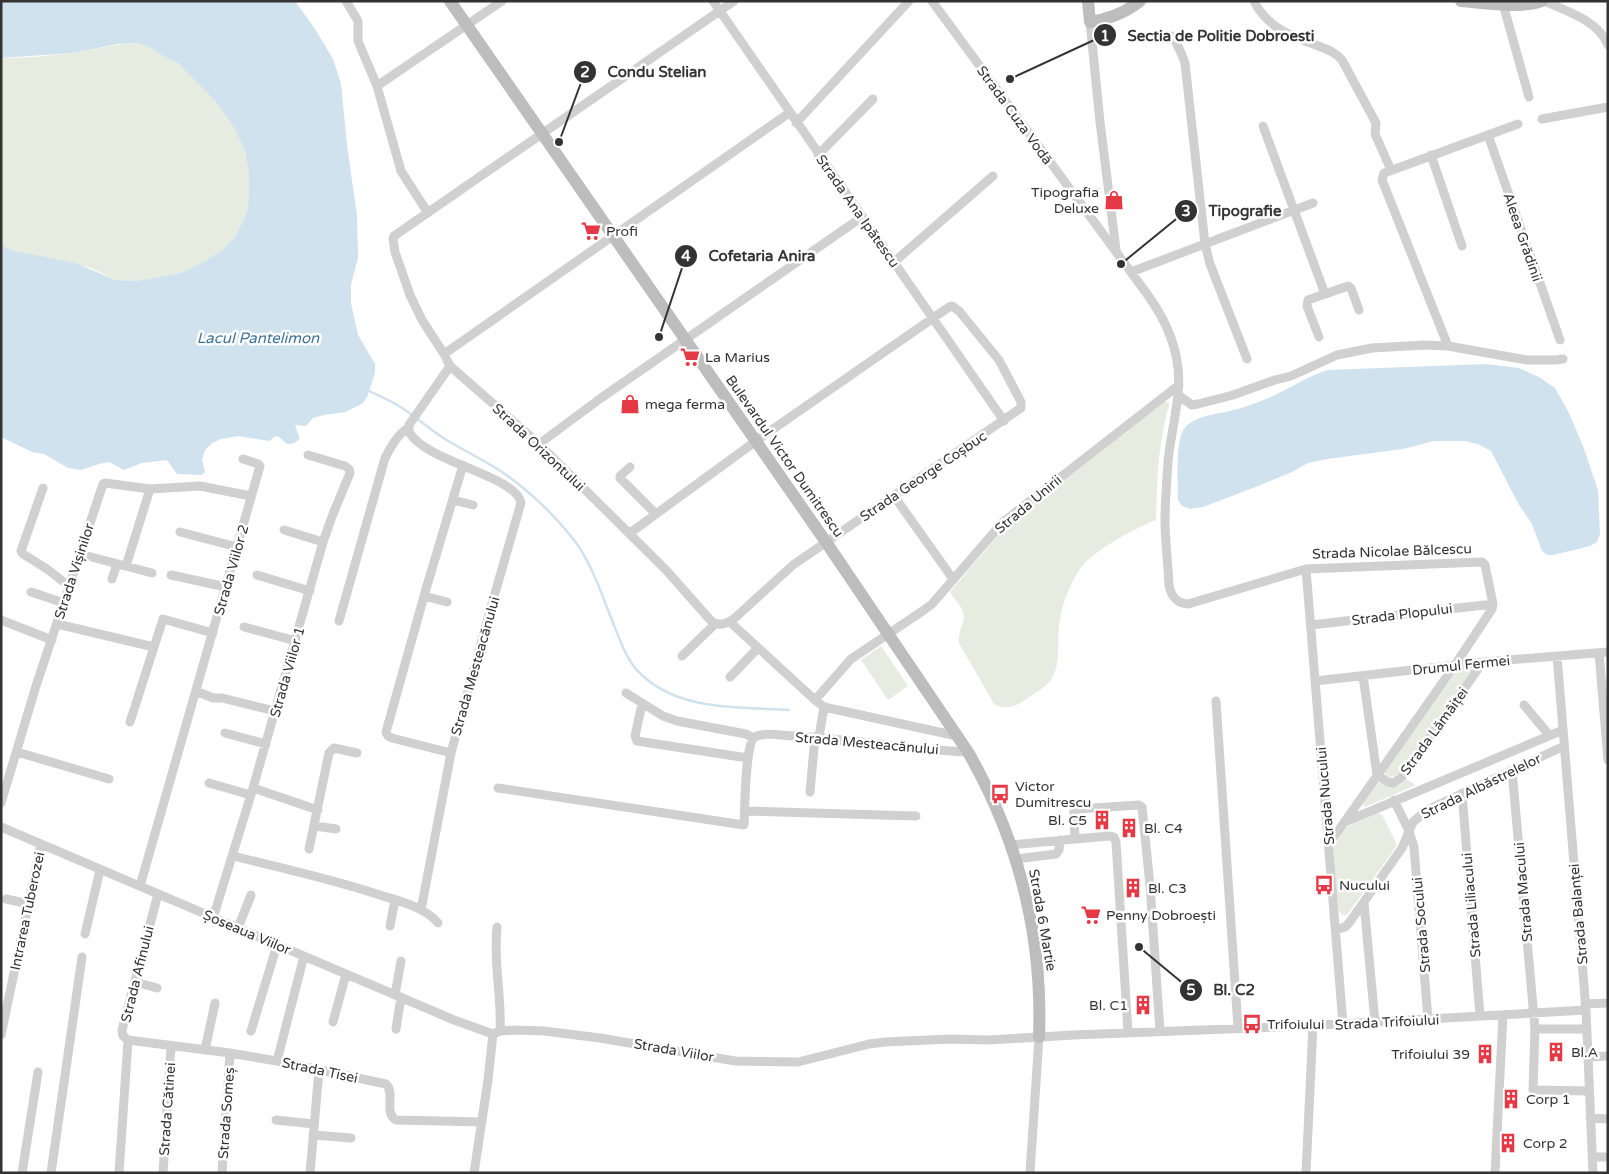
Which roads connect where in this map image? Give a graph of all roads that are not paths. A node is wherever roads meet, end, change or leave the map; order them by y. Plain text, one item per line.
1 (346, 1) edge
2 (450, 1) edge
3 (502, 1) edge
4 (713, 1) edge
5 (734, 1) edge
6 (908, 1) edge
7 (932, 1) edge
8 (1088, 1) edge
9 (1140, 1) edge
10 (1254, 1) edge
11 (1461, 1) edge
12 (1543, 1) edge
13 (1486, 2) edge
14 (1503, 4) junction
15 (719, 11) junction
16 (1090, 22) junction
17 (466, 25) junction
18 (1173, 36) dead end
19 (1608, 45) edge
20 (377, 86) junction
21 (1529, 97) dead end
22 (873, 99) dead end
23 (1608, 108) edge
24 (789, 113) junction
25 (1542, 119) dead end
26 (796, 123) junction
27 (1518, 124) dead end
28 (1263, 126) dead end
29 (542, 134) junction
30 (1488, 135) junction
31 (818, 155) junction
32 (1431, 155) junction
33 (1390, 170) junction
34 (993, 176) dead end
35 (1313, 203) dead end
36 (1294, 210) junction
37 (428, 212) junction
38 (862, 216) junction
39 (613, 236) junction
40 (1205, 244) junction
41 (1462, 246) dead end
42 (1116, 252) junction
43 (894, 262) junction
44 (1131, 272) junction
45 (1325, 294) junction
46 (1359, 310) dead end
47 (932, 317) junction
48 (1319, 337) dead end
49 (686, 339) junction
50 (1560, 340) dead end
51 (1448, 346) junction
52 (444, 354) junction
53 (1563, 358) dead end
54 (1247, 359) dead end
55 (450, 366) junction
56 (1178, 385) junction
57 (1178, 395) junction
58 (1004, 421) junction
59 (409, 427) junction
60 (756, 441) junction
61 (539, 444) junction
62 (308, 455) dead end
63 (243, 459) dead end
64 (463, 466) junction
65 (630, 467) dead end
66 (43, 488) dead end
67 (150, 488) junction
68 (251, 496) junction
69 (894, 496) junction
70 (453, 500) junction
71 (473, 505) dead end
72 (656, 514) junction
73 (284, 530) dead end
74 (180, 532) dead end
75 (630, 533) junction
76 (323, 542) junction
77 (826, 542) junction
78 (237, 547) junction
79 (80, 554) junction
80 (121, 565) junction
81 (1306, 569) junction
82 (152, 573) dead end
83 (257, 575) dead end
84 (171, 576) dead end
85 (112, 579) dead end
86 (953, 579) junction
87 (69, 586) junction
88 (226, 587) junction
89 (310, 591) junction
90 (31, 592) dead end
91 (424, 596) junction
92 (447, 602) dead end
93 (64, 603) junction
94 (1493, 604) junction
95 (1, 620) edge
96 (339, 621) dead end
97 (728, 623) junction
98 (57, 624) junction
99 (715, 624) junction
100 (1311, 625) junction
101 (244, 627) dead end
102 (212, 634) junction
103 (889, 634) junction
104 (52, 640) junction
105 (296, 641) junction
106 (154, 647) junction
107 (758, 648) junction
108 (1603, 652) edge
109 (682, 656) dead end
110 (1557, 656) junction
111 (1483, 662) junction
112 (1455, 665) junction
113 (1364, 676) junction
114 (730, 677) dead end
115 (1315, 681) junction
116 (196, 691) junction
117 (626, 693) dead end
118 (815, 700) junction
119 (1216, 701) dead end
120 (642, 704) junction
121 (1524, 705) dead end
122 (824, 707) junction
123 (275, 711) junction
124 (130, 722) dead end
125 (1563, 730) junction
126 (225, 733) dead end
127 (957, 736) junction
128 (1549, 736) junction
129 (817, 737) junction
130 (753, 738) junction
131 (266, 744) junction
132 (1564, 746) junction
133 (17, 752) junction
134 (968, 752) junction
135 (358, 753) dead end
136 (451, 753) junction
137 (748, 758) junction
138 (1608, 760) edge
139 (1512, 770) junction
140 (1377, 775) junction
141 (109, 779) dead end
142 (209, 783) dead end
143 (498, 788) dead end
144 (252, 792) junction
145 (810, 792) dead end
146 (1462, 793) junction
147 (1394, 800) junction
148 (1, 803) edge
149 (318, 810) junction
150 (745, 811) junction
151 (916, 816) dead end
152 (1344, 822) junction
153 (315, 826) junction
154 (1, 827) edge
155 (336, 829) dead end
156 (1409, 831) junction
157 (1075, 839) junction
158 (1060, 840) junction
159 (41, 844) junction
160 (1329, 844) junction
161 (1012, 845) junction
162 (309, 849) dead end
163 (232, 856) junction
164 (1016, 859) junction
165 (100, 870) junction
166 (140, 886) junction
167 (158, 894) junction
168 (251, 895) dead end
169 (6, 899) dead end
170 (395, 900) junction
171 (1364, 903) junction
172 (29, 904) junction
173 (421, 910) junction
174 (213, 918) junction
175 (438, 923) dead end
176 (390, 926) dead end
177 (497, 927) dead end
178 (238, 928) junction
179 (1336, 930) junction
180 (85, 934) dead end
181 (278, 944) junction
182 (304, 956) junction
183 (82, 957) dead end
184 (401, 961) dead end
185 (346, 974) junction
186 (135, 982) junction
187 (157, 988) dead end
188 (398, 996) junction
189 (215, 1003) dead end
190 (1608, 1003) edge
191 (1585, 1007) junction
192 (1533, 1014) junction
193 (1503, 1015) junction
194 (1480, 1016) junction
195 (1428, 1019) junction
196 (333, 1022) dead end
197 (1375, 1022) junction
198 (1342, 1024) junction
199 (1313, 1026) junction
200 (396, 1028) dead end
201 (1238, 1028) junction
202 (1535, 1029) junction
203 (1587, 1029) junction
204 (251, 1031) dead end
205 (1160, 1031) junction
206 (496, 1032) junction
207 (1128, 1032) junction
208 (1, 1035) edge
209 (1039, 1037) junction
210 (128, 1040) junction
211 (172, 1046) junction
212 (205, 1050) junction
213 (230, 1053) junction
214 (1608, 1056) edge
215 (1588, 1057) junction
216 (278, 1061) junction
217 (319, 1070) junction
218 (38, 1072) dead end
219 (1589, 1092) junction
220 (1590, 1118) junction
221 (1608, 1118) edge
222 (276, 1120) dead end
223 (482, 1122) junction
224 (314, 1124) junction
225 (313, 1135) junction
226 (351, 1138) dead end
227 (1592, 1157) junction
228 (1608, 1157) edge
229 (22, 1173) edge
230 (51, 1173) edge
231 (119, 1173) edge
232 (163, 1173) edge
233 (222, 1173) edge
234 (310, 1173) edge
235 (474, 1173) edge
236 (1030, 1173) edge
237 (1306, 1173) edge
238 (1495, 1173) edge
239 (1593, 1173) edge

1 - 20 street
2 - 17 street, Bulevardul Victor Dumitrescu
3 - 17 street
4 - 15 street, Strada Ana Ipătescu
5 - 15 street
6 - 26 street
7 - 42 street, Strada Cuza Vodă
8 - 16 street, Strada Nicolae Bălcescu
9 - 16 street
10 - 33 street
11 - 13 street
12 - 14 street
12 - 19 street
13 - 14 street
14 - 21 street
15 - 24 street, Strada Ana Ipătescu
15 - 29 street
16 - 42 street, Strada Nicolae Bălcescu
17 - 20 street
17 - 29 street, Bulevardul Victor Dumitrescu
18 - 40 street
20 - 37 street
22 - 31 street
23 - 25 street
24 - 26 street, Strada Ana Ipătescu
24 - 39 street
26 - 31 street, Strada Ana Ipătescu
27 - 30 street
28 - 36 street
29 - 37 street
29 - 39 street, Bulevardul Victor Dumitrescu
30 - 32 street
30 - 50 street, Aleea Grădinii
31 - 38 street, Strada Ana Ipătescu
32 - 33 street
32 - 41 street
33 - 51 street
34 - 43 street
35 - 36 street
36 - 40 street
36 - 45 street
37 - 52 street, Strada Orizontului
38 - 43 street, Strada Ana Ipătescu
38 - 49 street
39 - 49 street, Bulevardul Victor Dumitrescu
39 - 52 street
40 - 44 street
40 - 54 street
42 - 44 street, Strada Nicolae Bălcescu
43 - 47 street, Strada Ana Ipătescu
44 - 56 street, Strada Nicolae Bălcescu
45 - 46 street
45 - 48 street
47 - 58 street, Strada Ana Ipătescu
47 - 58 street, Strada George Coșbuc
47 - 60 street
49 - 60 street, Bulevardul Victor Dumitrescu
49 - 61 street
51 - 53 street
51 - 57 street
52 - 55 street, Strada Orizontului
55 - 59 street
55 - 61 street, Strada Orizontului
56 - 57 street, Strada Nicolae Bălcescu
56 - 86 street, Strada Unirii
57 - 81 street, Strada Nicolae Bălcescu
58 - 69 street, Strada George Coșbuc
59 - 64 street, Strada Mesteacănului
59 - 96 street
60 - 72 street
60 - 77 street, Bulevardul Victor Dumitrescu
61 - 75 street, Strada Orizontului
62 - 76 street, Strada Viilor 1
63 - 68 street, Strada Viilor 2
64 - 70 street, Strada Mesteacănului
64 - 136 street, Strada Mesteacănului
65 - 72 street
66 - 87 street
67 - 68 street, Strada Vișinilor
67 - 79 street, Strada Vișinilor
67 - 80 street
68 - 78 street, Strada Viilor 2
69 - 77 street, Strada George Coșbuc
69 - 86 street
70 - 71 street
70 - 91 street, Strada Mesteacănului
72 - 75 street
73 - 76 street
74 - 78 street
75 - 99 street, Strada Orizontului
76 - 89 street, Strada Viilor 1
77 - 97 street, Strada George Coșbuc
77 - 103 street, Bulevardul Victor Dumitrescu
78 - 88 street, Strada Viilor 2
79 - 80 street
79 - 87 street, Strada Vișinilor
80 - 82 street
80 - 85 street
81 - 94 street, Strada Nicolae Bălcescu
81 - 100 street, Strada Nucului
83 - 89 street, Strada Viilor 2
84 - 88 street
86 - 103 street, Strada Unirii
87 - 93 street, Strada Vișinilor
88 - 102 street, Strada Viilor 2
89 - 105 street, Strada Viilor 1
90 - 93 street
91 - 92 street
91 - 136 street, Strada Mesteacănului
93 - 98 street, Strada Vișinilor
94 - 100 street, Strada Plopului
94 - 112 street
95 - 104 street
97 - 99 street
97 - 107 street
98 - 104 street, Strada Vișinilor
98 - 106 street
99 - 109 street
100 - 115 street, Strada Nucului
101 - 105 street, Strada Viilor 2
102 - 106 street
102 - 116 street, Strada Viilor 2
103 - 118 street, Strada Unirii
103 - 127 street, Strada 6 Martie
104 - 133 street, Strada Vișinilor
105 - 123 street, Strada Viilor 1
106 - 124 street
107 - 114 street
107 - 118 street
108 - 110 street, Drumul Fermei
108 - 138 street
110 - 111 street, Drumul Fermei
110 - 125 street, Strada Balanței
111 - 112 street, Drumul Fermei
111 - 140 street, Strada Lămâiței
112 - 113 street, Drumul Fermei
112 - 140 street, Strada Lămâiței
113 - 115 street, Drumul Fermei
113 - 140 street
115 - 160 street, Strada Nucului
116 - 123 street
116 - 166 street, Strada Viilor 2
117 - 120 street, Strada Mesteacănului
118 - 122 street
119 - 201 street
120 - 130 street, Strada Mesteacănului
120 - 137 street
121 - 128 street
122 - 127 street
122 - 129 street
123 - 131 street, Strada Viilor 1
125 - 128 street, Strada Albăstrelelor
125 - 132 street, Strada Balanței
126 - 131 street
127 - 134 street, Strada 6 Martie
128 - 147 street, Strada Albăstrelelor
129 - 130 street, Strada Mesteacănului
129 - 134 street, Strada Mesteacănului
129 - 145 street
130 - 137 street
131 - 144 street, Strada Viilor 1
132 - 139 street, Strada Albăstrelelor
132 - 191 street, Strada Balanței
133 - 141 street
133 - 148 street, Strada Vișinilor
134 - 161 street, Strada 6 Martie
135 - 149 street
136 - 173 street
137 - 150 street
139 - 146 street, Strada Albăstrelelor
139 - 192 street, Strada Macului
140 - 152 street, Strada Lămâiței
142 - 144 street
143 - 150 street
144 - 149 street
144 - 163 street, Strada Viilor 1
146 - 156 street, Strada Albăstrelelor
146 - 194 street, Strada Liliacului
147 - 152 street, Strada Albăstrelelor
147 - 156 street, Strada Socului
149 - 153 street
150 - 151 street
152 - 160 street, Strada Lămâiței
153 - 155 street
153 - 162 street
154 - 159 street, Șoseaua Viilor
156 - 171 street, Strada Albăstrelelor
156 - 195 street, Strada Socului
157 - 158 street
157 - 205 street
157 - 207 street
158 - 161 street
158 - 164 street
159 - 165 street, Șoseaua Viilor
159 - 172 street, Intrarea Tuberozei
160 - 179 street, Strada Nucului
161 - 164 street, Strada 6 Martie
163 - 170 street
163 - 174 street, Strada Viilor 1
164 - 209 street, Strada 6 Martie
165 - 166 street, Șoseaua Viilor
165 - 180 street
166 - 167 street, Șoseaua Viilor
167 - 174 street, Șoseaua Viilor
167 - 186 street, Strada Afinului
168 - 178 street
169 - 172 street
170 - 173 street
170 - 176 street
171 - 179 street, Strada Albăstrelelor
171 - 197 street
172 - 208 street, Intrarea Tuberozei
173 - 175 street
174 - 178 street, Șoseaua Viilor
177 - 206 street
178 - 181 street, Șoseaua Viilor
179 - 198 street, Strada Nucului
181 - 182 street, Șoseaua Viilor
181 - 204 street
182 - 185 street, Șoseaua Viilor
182 - 216 street
183 - 230 street
184 - 188 street
185 - 188 street, Șoseaua Viilor
185 - 196 street
186 - 187 street
186 - 210 street, Strada Afinului
188 - 200 street
188 - 206 street, Șoseaua Viilor
189 - 212 street
190 - 191 street, Strada Trifoiului
191 - 192 street, Strada Trifoiului
191 - 203 street, Strada Balanței
192 - 193 street, Strada Trifoiului
192 - 202 street, Strada Macului
193 - 194 street, Strada Trifoiului
193 - 238 street
194 - 195 street, Strada Trifoiului
195 - 197 street, Strada Trifoiului
197 - 198 street, Strada Trifoiului
198 - 199 street, Strada Trifoiului
199 - 201 street, Strada Trifoiului
199 - 237 street
201 - 205 street, Strada Trifoiului
202 - 203 street
202 - 219 street, Strada Macului
203 - 215 street, Strada Balanței
205 - 207 street, Strada Trifoiului
206 - 209 street, Strada Viilor
206 - 223 street
207 - 209 street, Strada Trifoiului
209 - 236 street
210 - 211 street, Strada Tisei
210 - 231 street, Strada Afinului
211 - 212 street, Strada Tisei
211 - 232 street, Strada Cătinei
212 - 213 street, Strada Tisei
213 - 216 street, Strada Tisei
213 - 233 street, Strada Someș
214 - 215 street
215 - 219 street, Strada Balanței
216 - 217 street, Strada Tisei
217 - 223 street, Strada Tisei
217 - 224 street
218 - 229 street
219 - 220 street, Strada Balanței
220 - 221 street
220 - 227 street, Strada Balanței
222 - 224 street
223 - 235 street
224 - 225 street
225 - 226 street
225 - 234 street
227 - 228 street
227 - 239 street, Strada Balanței

